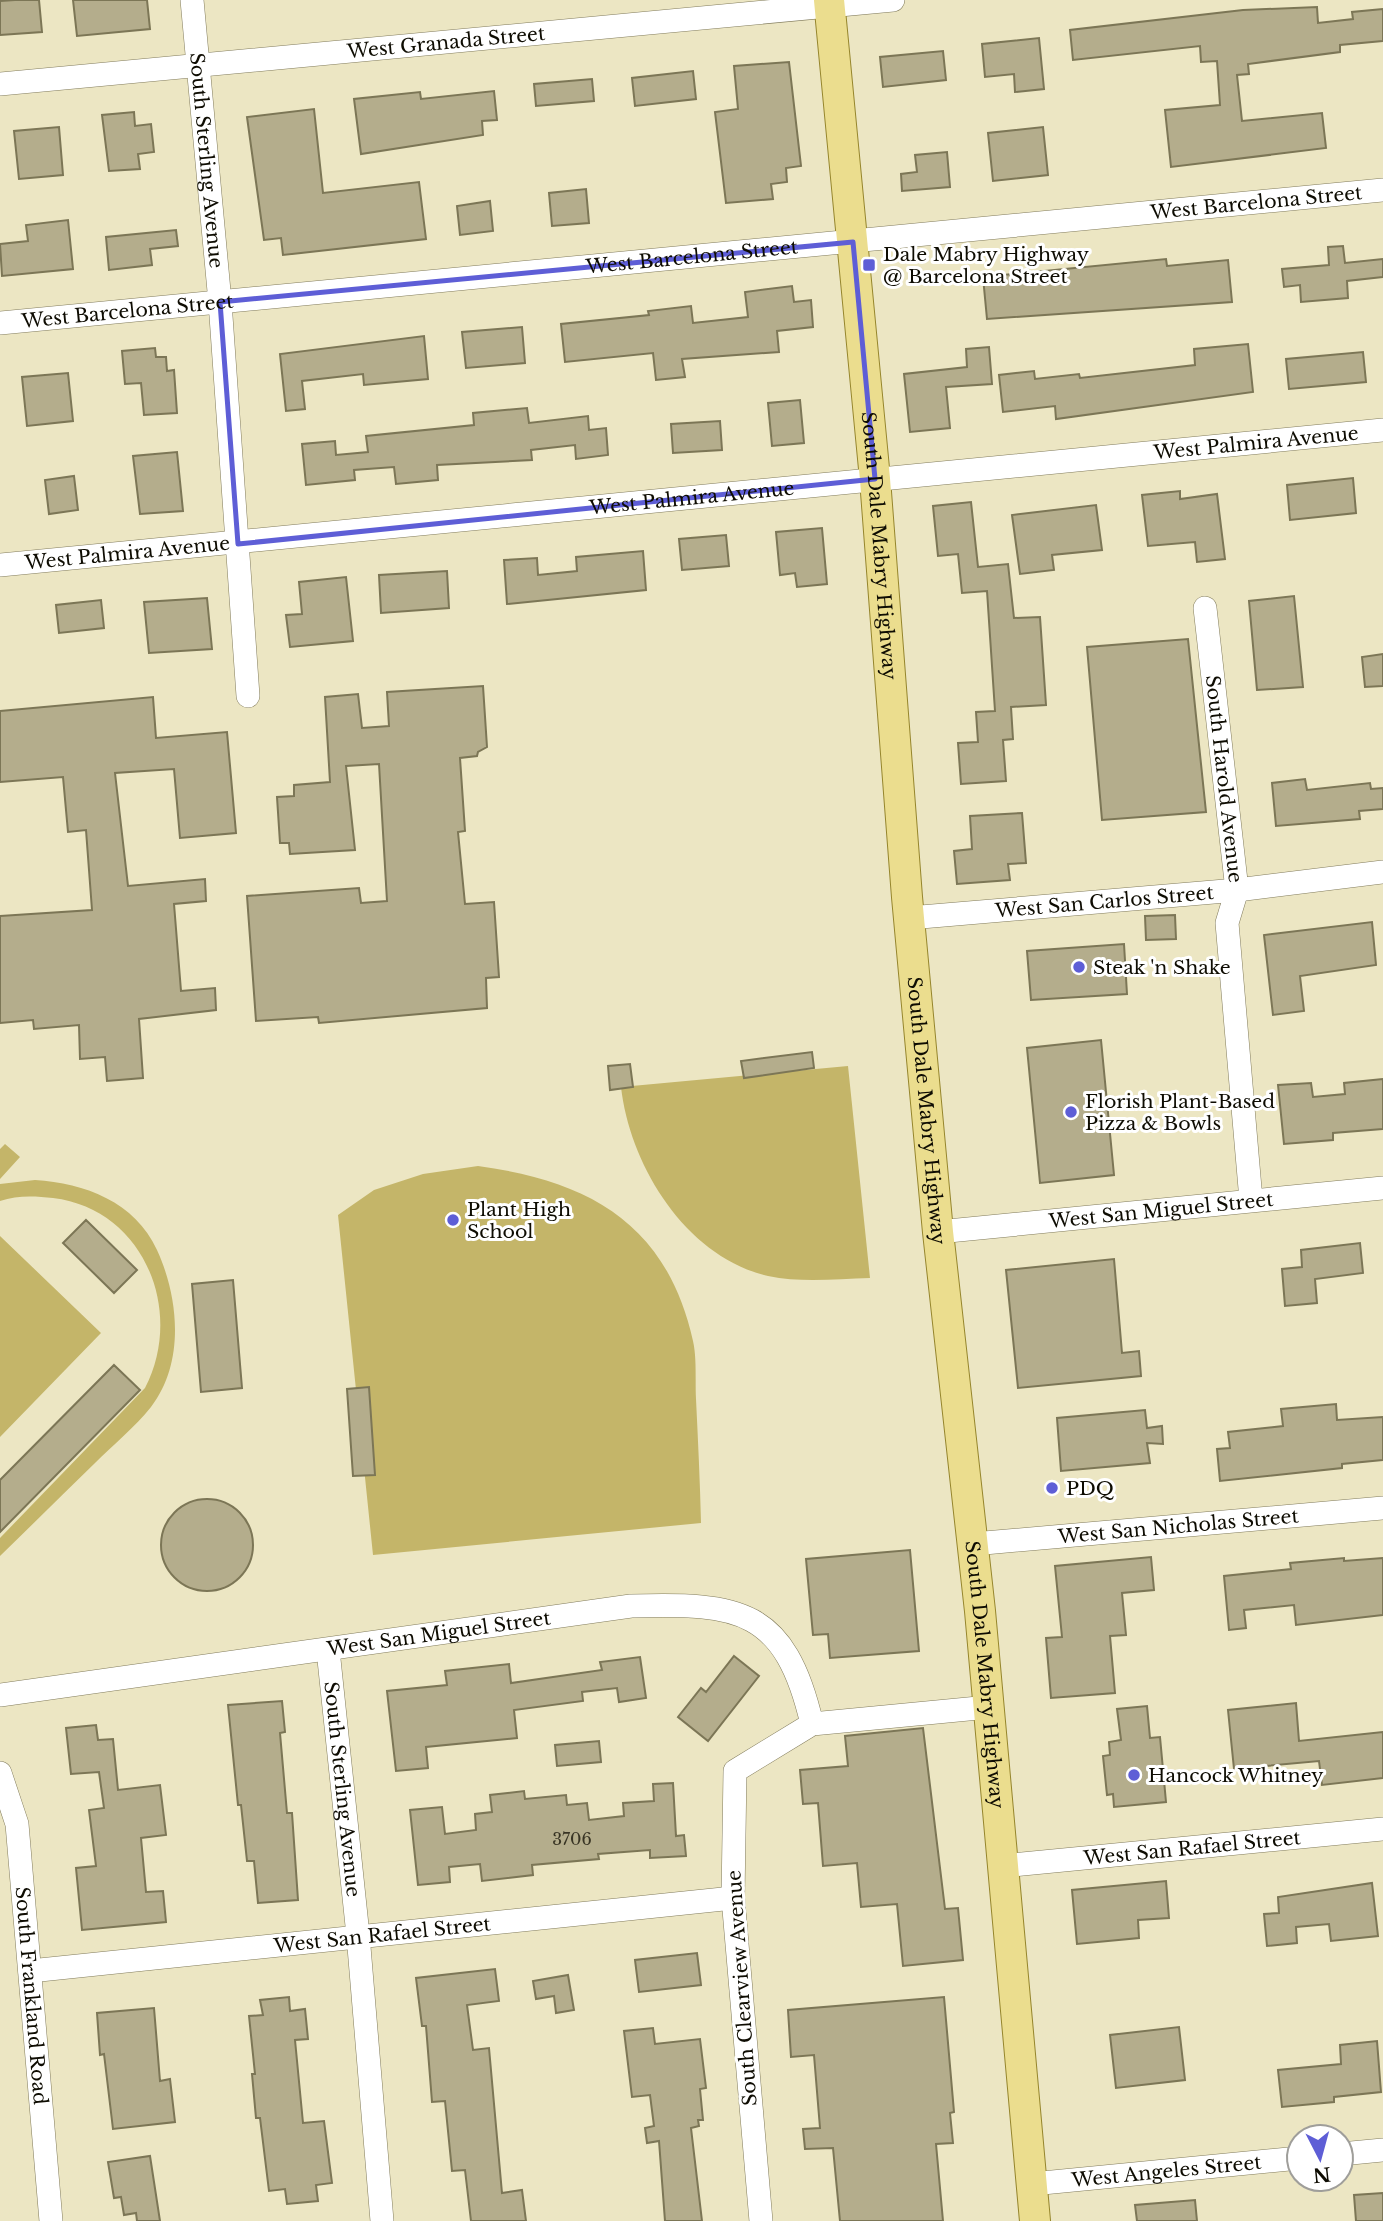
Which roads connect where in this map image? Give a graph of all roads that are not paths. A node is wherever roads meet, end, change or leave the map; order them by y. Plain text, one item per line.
1 (192, 0) edge
2 (893, 0) edge
3 (829, 3) edge
4 (198, 65) junction
5 (0, 84) edge
6 (1383, 190) edge
7 (853, 242) junction
8 (220, 302) junction
9 (0, 323) edge
10 (1383, 430) edge
11 (876, 479) junction
12 (238, 544) junction
13 (0, 565) edge
14 (1205, 608) dead end
15 (248, 696) dead end
16 (1383, 872) edge
17 (1237, 890) junction
18 (909, 918) junction
19 (1383, 1188) edge
20 (1251, 1200) junction
21 (938, 1232) junction
22 (1383, 1508) edge
23 (973, 1544) junction
24 (328, 1650) junction
25 (0, 1695) edge
26 (989, 1707) junction
27 (812, 1724) junction
28 (0, 1773) edge
29 (1383, 1829) edge
30 (1002, 1866) junction
31 (733, 1898) junction
32 (358, 1935) junction
33 (30, 1971) junction
34 (1383, 2150) edge
35 (1355, 2153) edge
36 (1285, 2159) edge
37 (1032, 2184) junction
38 (51, 2221) edge
39 (382, 2221) edge
40 (761, 2221) edge
41 (1035, 2221) edge

1 - 4 street, South Sterling Avenue
2 - 3 street, West Granada Street
3 - 4 street, West Granada Street
3 - 7 main road, South Dale Mabry Highway
4 - 5 street, West Granada Street
4 - 8 street, South Sterling Avenue
6 - 7 street, West Barcelona Street
7 - 8 street, West Barcelona Street
7 - 11 main road, South Dale Mabry Highway
8 - 9 street, West Barcelona Street
8 - 12 street, South Sterling Avenue
10 - 11 street, West Palmira Avenue
11 - 12 street, West Palmira Avenue
11 - 18 main road, South Dale Mabry Highway
12 - 13 street, West Palmira Avenue
12 - 15 street, South Sterling Avenue
14 - 17 street, South Harold Avenue
16 - 17 street, West San Carlos Street
17 - 18 street, West San Carlos Street
17 - 20 street, South Harold Avenue
18 - 21 main road, South Dale Mabry Highway
19 - 20 street, West San Miguel Street
20 - 21 street, West San Miguel Street
21 - 23 main road, South Dale Mabry Highway
22 - 23 street, West San Nicholas Street
23 - 26 main road, South Dale Mabry Highway
24 - 25 street, West San Miguel Street
24 - 27 street, West San Miguel Street
24 - 32 street, South Sterling Avenue
26 - 27 street, South Clearview Avenue
26 - 30 main road, South Dale Mabry Highway
27 - 31 street, South Clearview Avenue
28 - 33 street, South Frankland Road
29 - 30 street, West San Rafael Street
30 - 37 main road, South Dale Mabry Highway
31 - 32 street, West San Rafael Street
31 - 40 street, South Clearview Avenue
32 - 33 street, West San Rafael Street
32 - 39 street, South Sterling Avenue
33 - 38 street, South Frankland Road
34 - 35 street
36 - 37 street, West Angeles Street
37 - 41 main road, South Dale Mabry Highway

